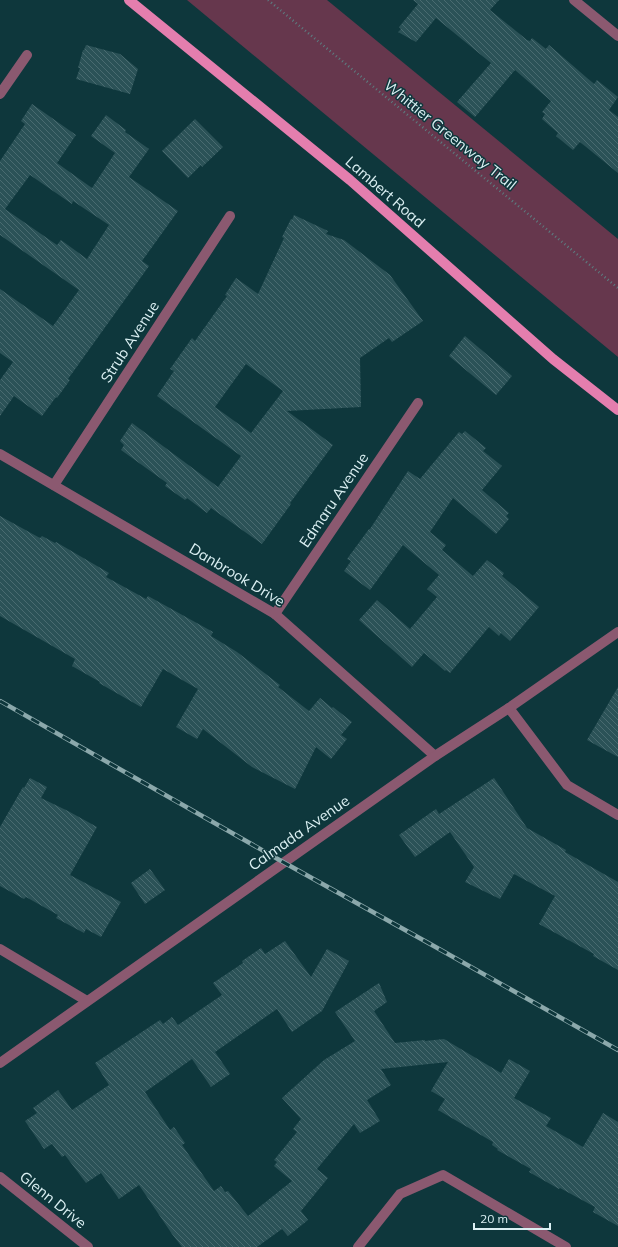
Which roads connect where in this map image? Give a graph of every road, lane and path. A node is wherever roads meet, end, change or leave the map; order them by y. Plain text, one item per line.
1 (129, 0) edge
2 (268, 0) edge
3 (574, 0) edge
4 (618, 36) edge
5 (27, 55) dead end
6 (0, 94) edge
7 (230, 216) dead end
8 (618, 288) edge
9 (418, 403) dead end
10 (618, 410) edge
11 (0, 454) edge
12 (54, 485) junction
13 (275, 614) junction
14 (618, 632) edge
15 (509, 708) junction
16 (435, 756) junction
17 (618, 814) edge
18 (0, 949) edge
19 (87, 1001) junction
20 (0, 1063) edge
21 (0, 1177) edge
22 (88, 1247) edge
23 (358, 1247) edge
24 (566, 1247) edge

1 - 10 main road, Lambert Road
2 - 8 path, Whittier Greenway Trail
3 - 4 street
5 - 6 street
7 - 12 street, Strub Avenue
9 - 13 street, Edmaru Avenue
11 - 12 street, Danbrook Drive
12 - 13 street, Danbrook Drive
13 - 16 street, Danbrook Drive
14 - 15 street, Calmada Avenue
15 - 16 street, Calmada Avenue
15 - 17 street
16 - 19 street, Calmada Avenue
18 - 19 street
19 - 20 street, Calmada Avenue
21 - 22 street, Glenn Drive
23 - 24 street

